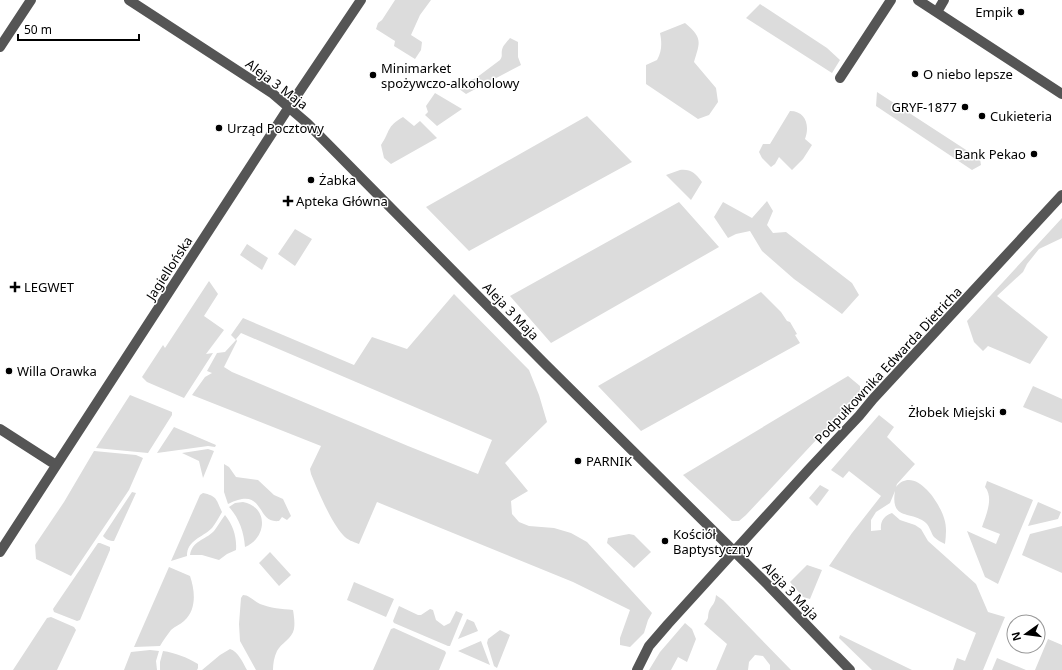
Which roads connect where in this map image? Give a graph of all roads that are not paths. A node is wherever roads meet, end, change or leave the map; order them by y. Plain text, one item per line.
1 (31, 0) edge
2 (129, 0) edge
3 (361, 0) edge
4 (891, 0) edge
5 (918, 0) edge
6 (944, 0) edge
7 (937, 12) junction
8 (0, 47) edge
9 (840, 78) dead end
10 (1062, 94) edge
11 (289, 107) junction
12 (1062, 195) edge
13 (0, 429) edge
14 (56, 466) junction
15 (0, 552) edge
16 (734, 552) junction
17 (636, 670) edge
18 (850, 670) edge

1 - 8 street
2 - 11 street, Aleja 3 Maja
3 - 11 street, Jagiellońska
4 - 9 street
5 - 7 street
6 - 7 street
7 - 10 street
11 - 14 street, Jagiellońska
11 - 16 street, Aleja 3 Maja
12 - 16 street, Podpułkownika Edwarda Dietricha
13 - 14 street
14 - 15 street, Jagiellońska
16 - 17 street, Podpułkownika Edwarda Dietricha
16 - 18 street, Aleja 3 Maja

